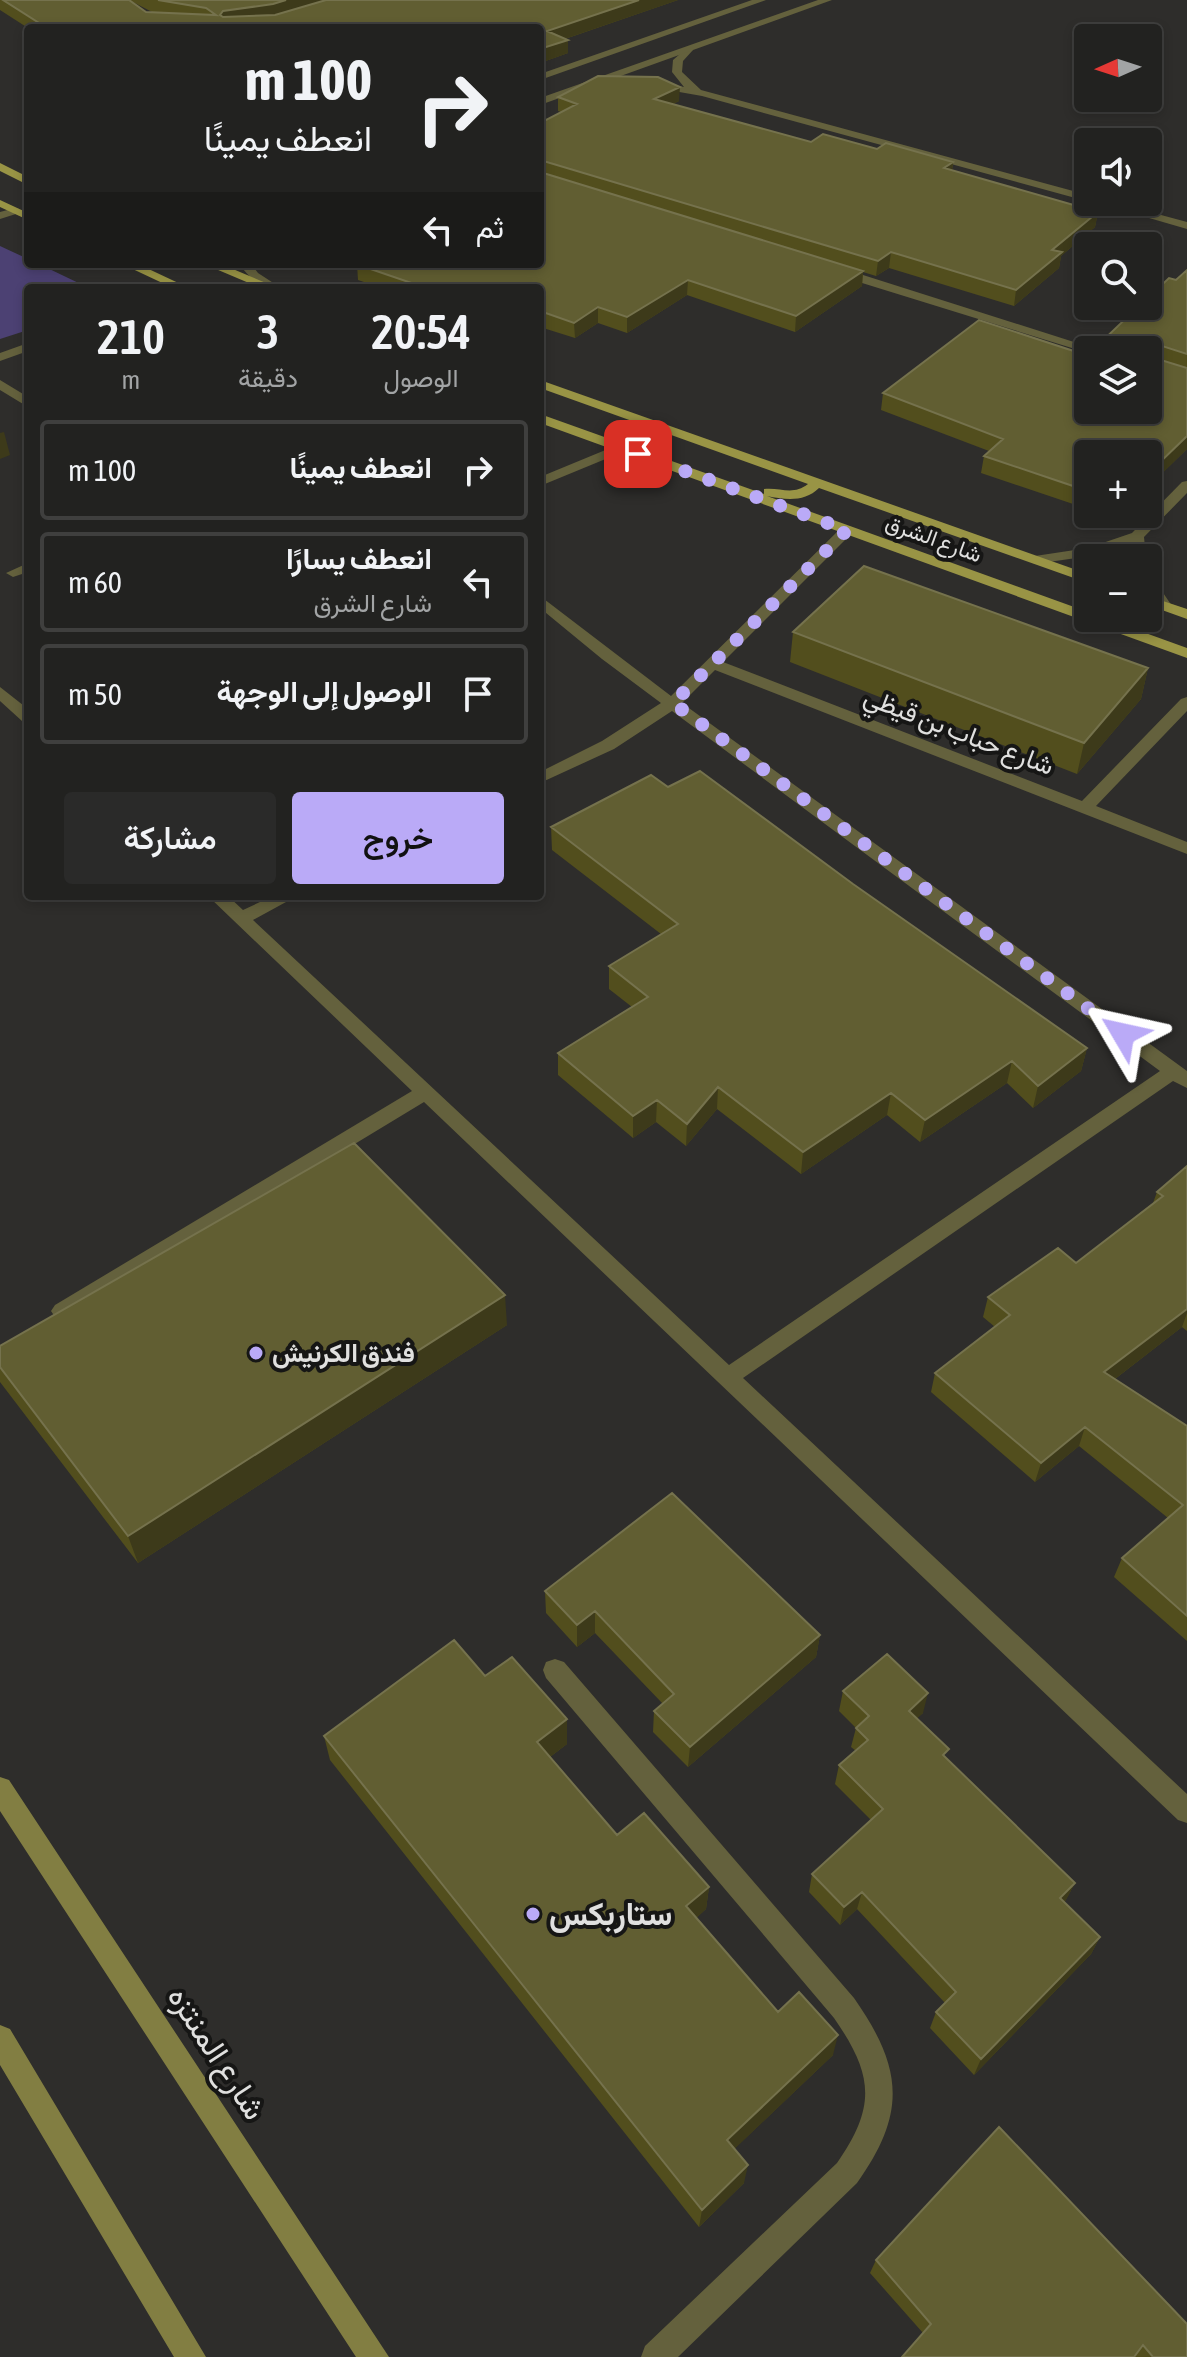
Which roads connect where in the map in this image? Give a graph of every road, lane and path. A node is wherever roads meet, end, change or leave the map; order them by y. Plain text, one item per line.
1 (761, 0) edge
2 (827, 0) edge
3 (688, 50) junction
4 (544, 76) edge
5 (633, 83) edge
6 (648, 84) edge
7 (589, 85) junction
8 (703, 93) junction
9 (544, 101) edge
10 (5, 169) edge
11 (24, 178) edge
12 (1074, 195) edge
13 (0, 203) edge
14 (15, 211) junction
15 (24, 215) edge
16 (0, 216) edge
17 (1151, 216) edge
18 (1187, 226) edge
19 (137, 268) edge
20 (220, 268) edge
21 (248, 268) edge
22 (830, 269) edge
23 (174, 284) edge
24 (262, 284) edge
25 (267, 284) edge
26 (1074, 344) edge
27 (24, 348) edge
28 (0, 357) edge
29 (0, 384) edge
30 (544, 385) edge
31 (24, 400) edge
32 (544, 420) edge
33 (620, 448) junction
34 (638, 454) junction
35 (544, 480) edge
36 (816, 482) junction
37 (1187, 485) edge
38 (847, 530) junction
39 (1137, 536) junction
40 (1138, 544) edge
41 (1035, 560) junction
42 (1074, 574) edge
43 (1162, 602) edge
44 (544, 603) edge
45 (1162, 605) edge
46 (1165, 606) junction
47 (1074, 613) edge
48 (1187, 614) edge
49 (1128, 632) edge
50 (1187, 653) edge
51 (712, 663) junction
52 (0, 692) edge
53 (1187, 702) edge
54 (673, 703) junction
55 (24, 714) edge
56 (544, 776) edge
57 (1085, 808) junction
58 (1187, 848) edge
59 (221, 900) edge
60 (279, 900) edge
61 (241, 918) junction
62 (1180, 1076) edge
63 (426, 1092) junction
64 (40, 1325) edge
65 (728, 1377) junction
66 (555, 1670) dead end
67 (0, 1789) edge
68 (1187, 1811) edge
69 (0, 2039) edge
70 (191, 2357) edge
71 (374, 2357) edge
72 (656, 2357) edge

1 - 4 street
2 - 3 street
3 - 7 street
3 - 8 street
5 - 7 street
6 - 8 street
7 - 9 street
8 - 12 street
10 - 11 street
13 - 14 main road
14 - 15 main road
14 - 16 street
17 - 18 street
19 - 23 main road
20 - 24 main road
21 - 25 street
22 - 26 street
27 - 28 street
29 - 31 street
30 - 36 main road, شارع الشرق
32 - 33 main road, شارع الشرق
33 - 34 main road, شارع الشرق
33 - 35 street
34 - 36 main road
34 - 38 main road, شارع الشرق
36 - 41 main road, شارع الشرق
37 - 39 street
38 - 47 main road, شارع الشرق
38 - 51 street
39 - 40 street
39 - 41 street
41 - 42 main road, شارع الشرق
43 - 46 street
44 - 54 street
45 - 46 main road
46 - 48 main road
49 - 50 main road, شارع الشرق
51 - 54 street
51 - 57 street, شارع حباب بن قيظي
52 - 55 street
53 - 57 street
54 - 56 street
54 - 62 street
57 - 58 street, شارع حباب بن قيظي
59 - 61 street
60 - 61 street
61 - 63 street
62 - 65 street
63 - 64 street
63 - 65 street
65 - 68 street
66 - 72 street
67 - 71 main road, شارع المنتزه
69 - 70 main road

